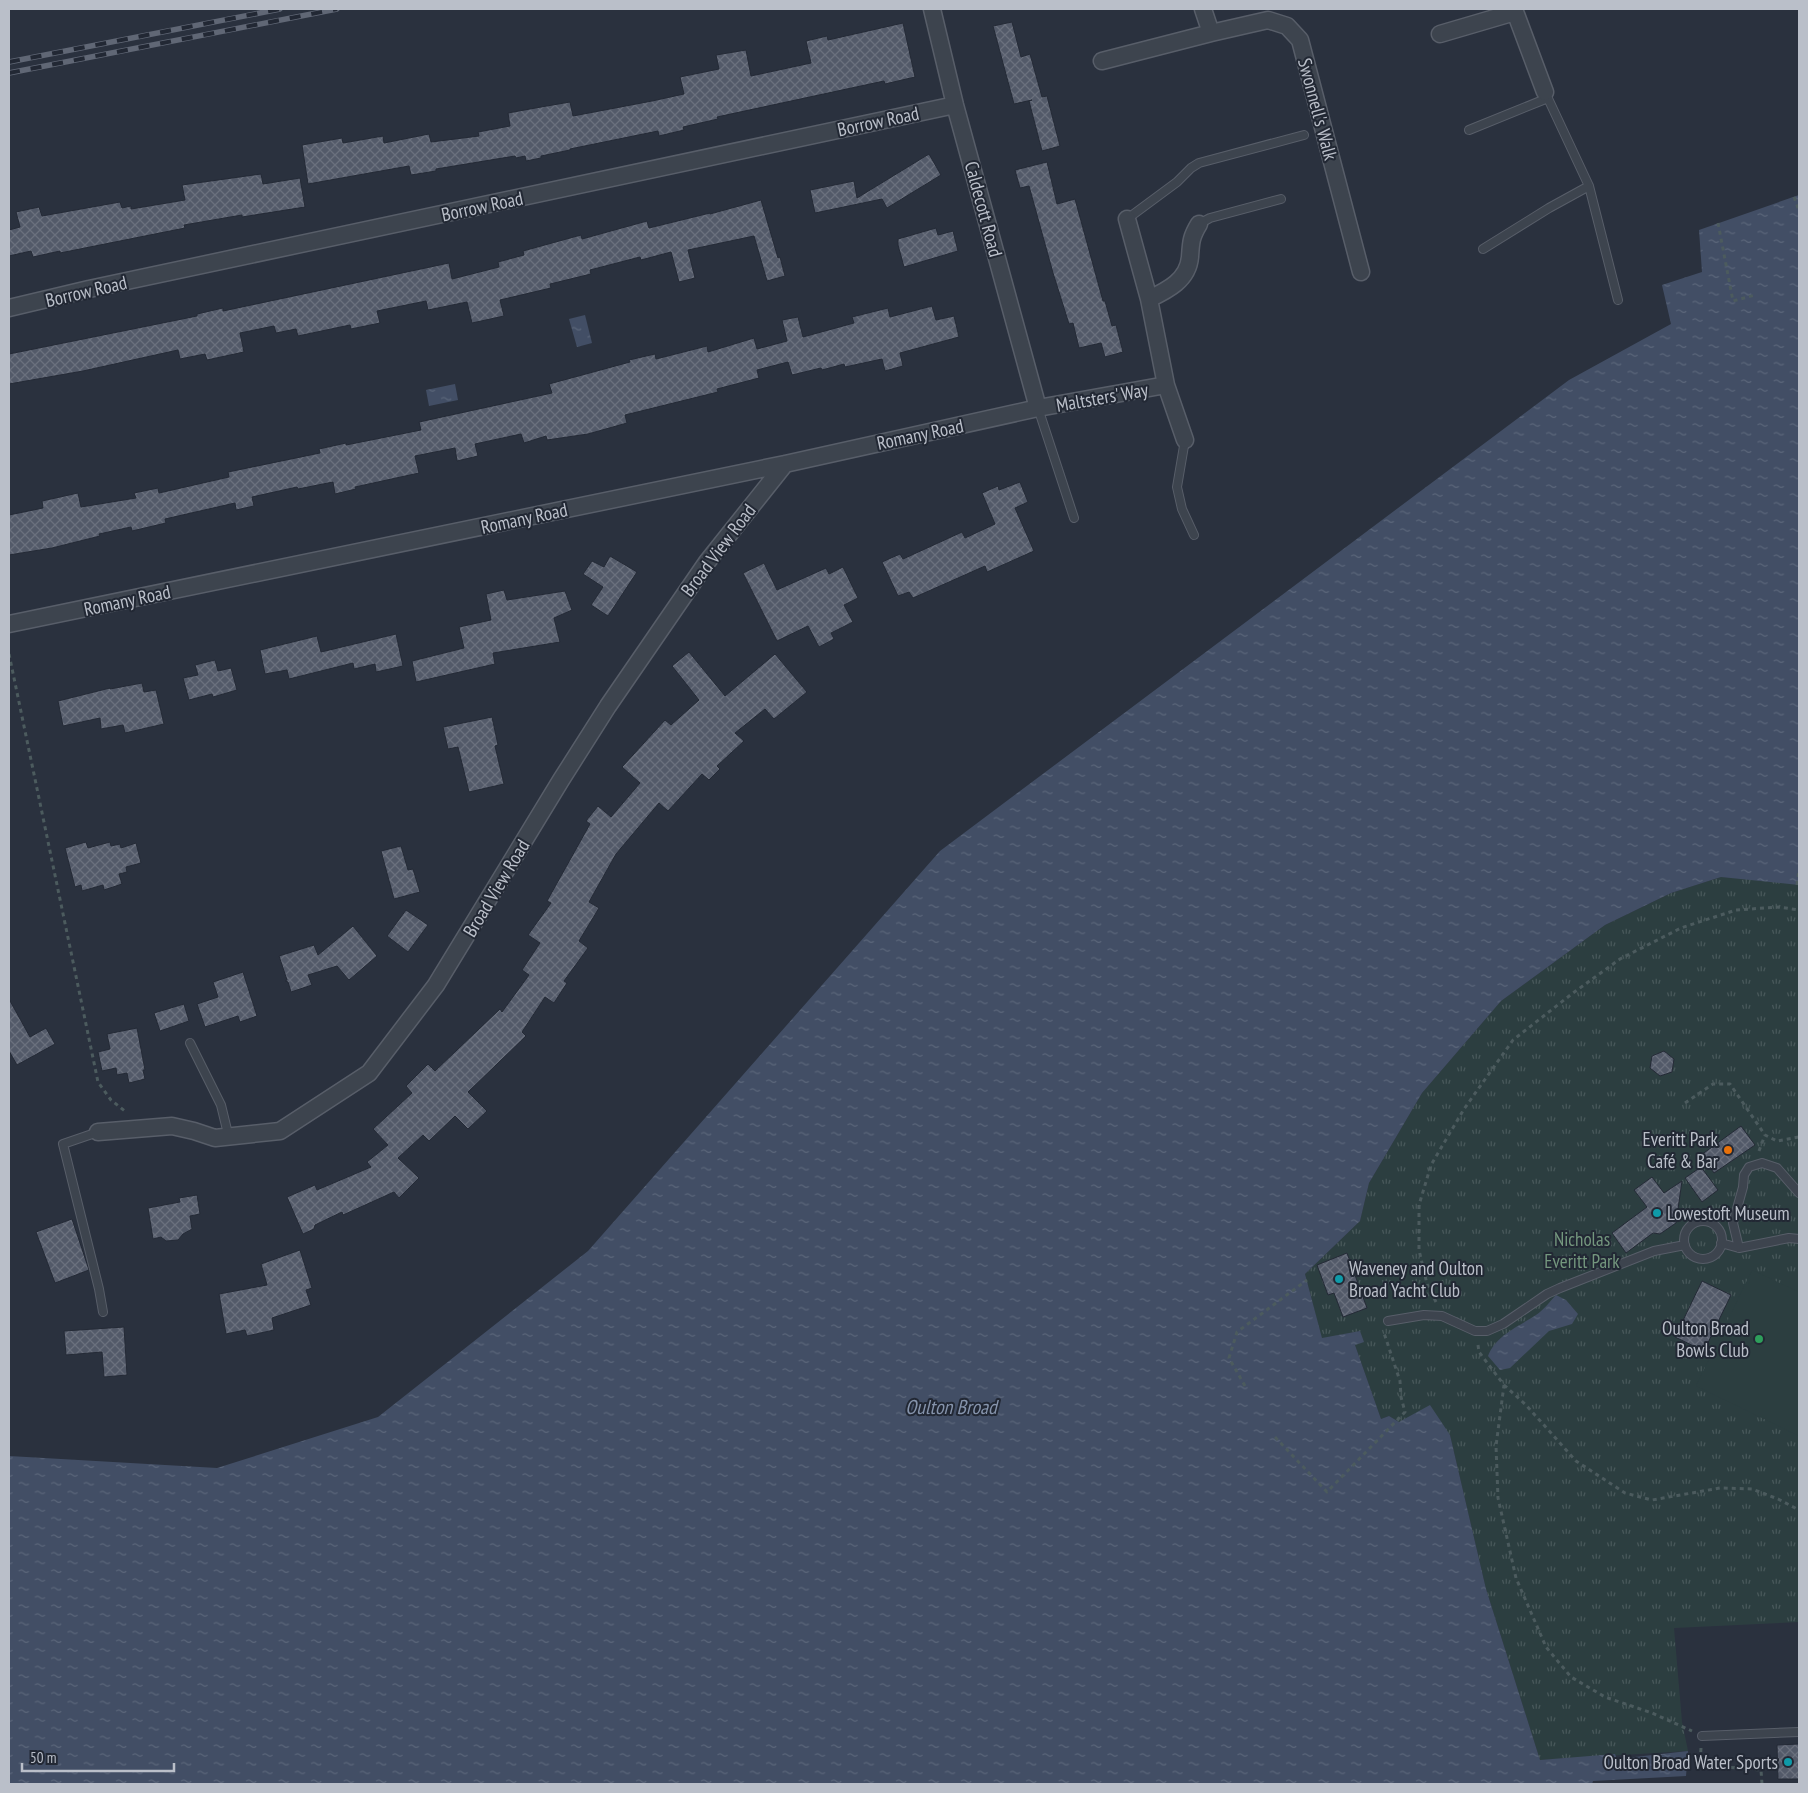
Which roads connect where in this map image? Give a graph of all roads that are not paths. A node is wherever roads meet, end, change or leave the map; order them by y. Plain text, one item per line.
1 (932, 9) edge
2 (1203, 9) edge
3 (1514, 10) edge
4 (1211, 33) junction
5 (1440, 34) dead end
6 (1102, 61) dead end
7 (1547, 95) junction
8 (955, 105) junction
9 (1470, 130) dead end
10 (1304, 134) dead end
11 (1588, 186) junction
12 (1281, 199) dead end
13 (1127, 219) joint
14 (1199, 224) joint
15 (1483, 250) dead end
16 (1361, 272) dead end
17 (1148, 299) junction
18 (1618, 300) dead end
19 (9, 308) edge
20 (1166, 385) junction
21 (1038, 408) junction
22 (1185, 440) joint
23 (785, 464) junction
24 (1074, 518) dead end
25 (1194, 535) dead end
26 (9, 624) edge
27 (190, 1043) dead end
28 (98, 1132) joint
29 (229, 1138) junction
30 (1799, 1193) edge
31 (1799, 1239) edge
32 (1721, 1243) junction
33 (1684, 1245) junction
34 (1739, 1248) junction
35 (103, 1312) dead end
36 (1388, 1321) dead end
37 (1799, 1732) edge
38 (1702, 1736) road end

1 - 8 street, Caldecott Road
2 - 4 street
3 - 5 street
3 - 7 street
4 - 6 street, Swonnell's Walk
4 - 16 street, Swonnell's Walk
7 - 9 lane
7 - 11 lane
8 - 19 street, Borrow Road
8 - 21 street, Caldecott Road
10 - 13 lane
11 - 15 lane
11 - 18 lane
12 - 14 lane
13 - 17 street, Maltsters' Way
14 - 17 street
17 - 20 street, Maltsters' Way
20 - 21 street, Maltsters' Way
20 - 22 street, Maltsters' Way
21 - 23 street, Romany Road
21 - 24 lane
22 - 25 lane
23 - 26 street, Romany Road
23 - 29 street, Broad View Road
27 - 29 lane
28 - 29 street, Broad View Road
28 - 35 lane
30 - 34 lane
31 - 34 lane
32 - 33 lane
32 - 33 lane
32 - 34 lane
33 - 36 lane
37 - 38 lane

